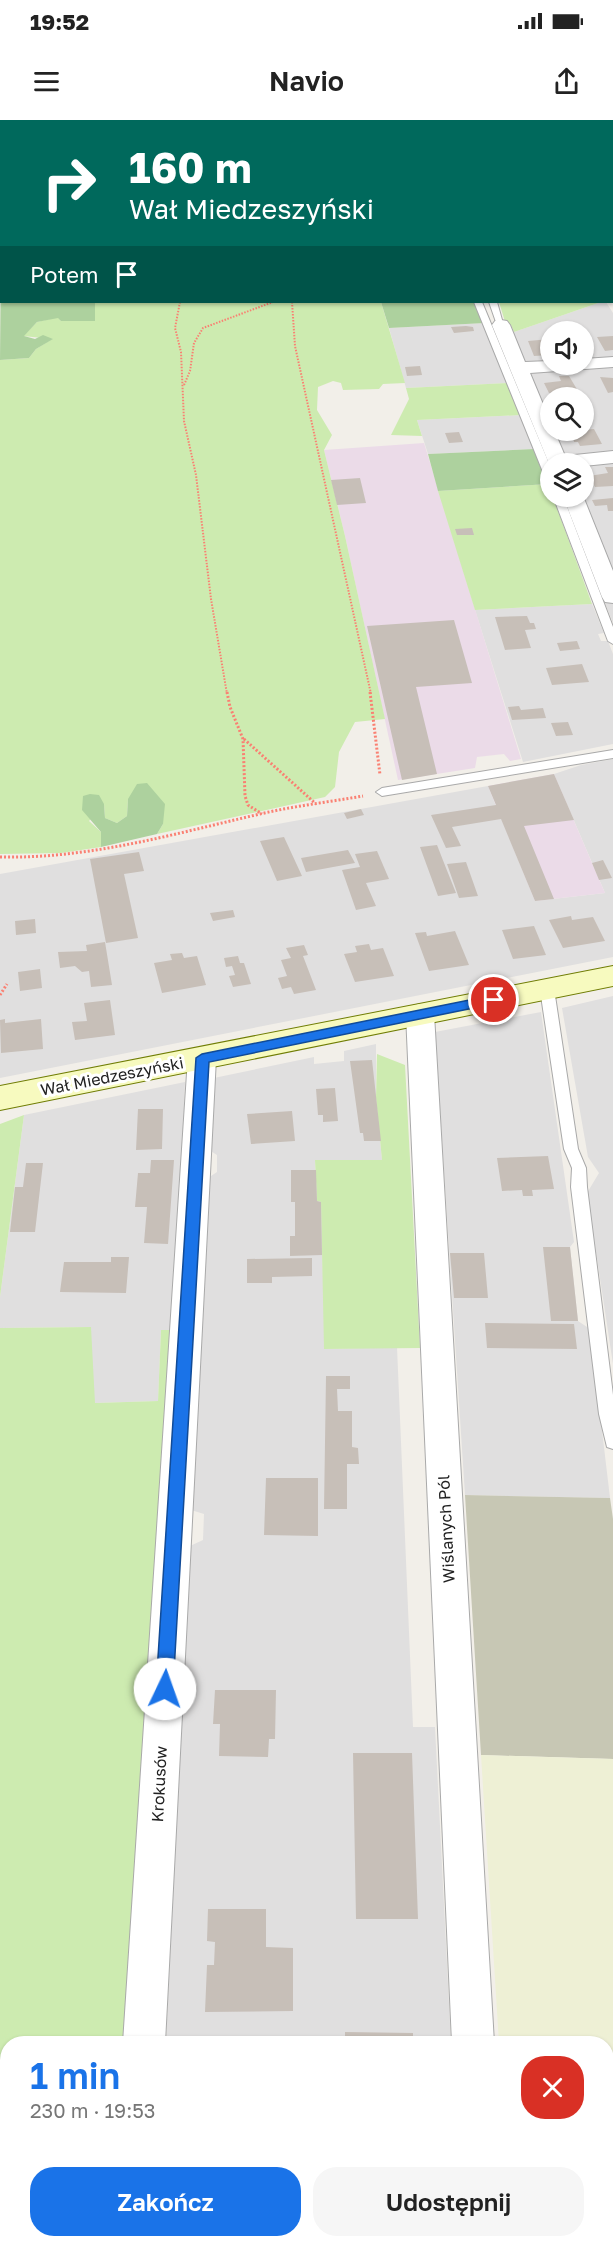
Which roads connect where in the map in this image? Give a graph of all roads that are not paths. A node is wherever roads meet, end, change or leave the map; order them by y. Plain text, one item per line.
1 (478, 303) edge
2 (493, 303) edge
3 (501, 325) joint
4 (613, 362) edge
5 (594, 363) edge
6 (540, 367) edge
7 (519, 368) junction
8 (549, 453) edge
9 (551, 453) edge
10 (613, 457) edge
11 (594, 460) edge
12 (562, 507) edge
13 (578, 507) edge
14 (607, 567) edge
15 (613, 597) edge
16 (613, 641) edge
17 (613, 754) edge
18 (387, 791) road end
19 (613, 976) edge
20 (547, 989) junction
21 (420, 1014) junction
22 (202, 1058) junction
23 (0, 1098) edge
24 (613, 1442) edge
25 (144, 2036) edge
26 (473, 2036) edge

1 - 8 lane
2 - 3 lane
3 - 7 street
4 - 5 street
6 - 7 street
7 - 9 street
10 - 11 street
12 - 16 lane
13 - 14 street
14 - 15 street
17 - 18 lane
19 - 20 main road, Wał Miedzeszyński
20 - 21 main road, Wał Miedzeszyński
20 - 24 lane
21 - 22 main road, Wał Miedzeszyński
21 - 26 street, Wiślanych Pól
22 - 23 main road, Wał Miedzeszyński
22 - 25 street, Krokusów

